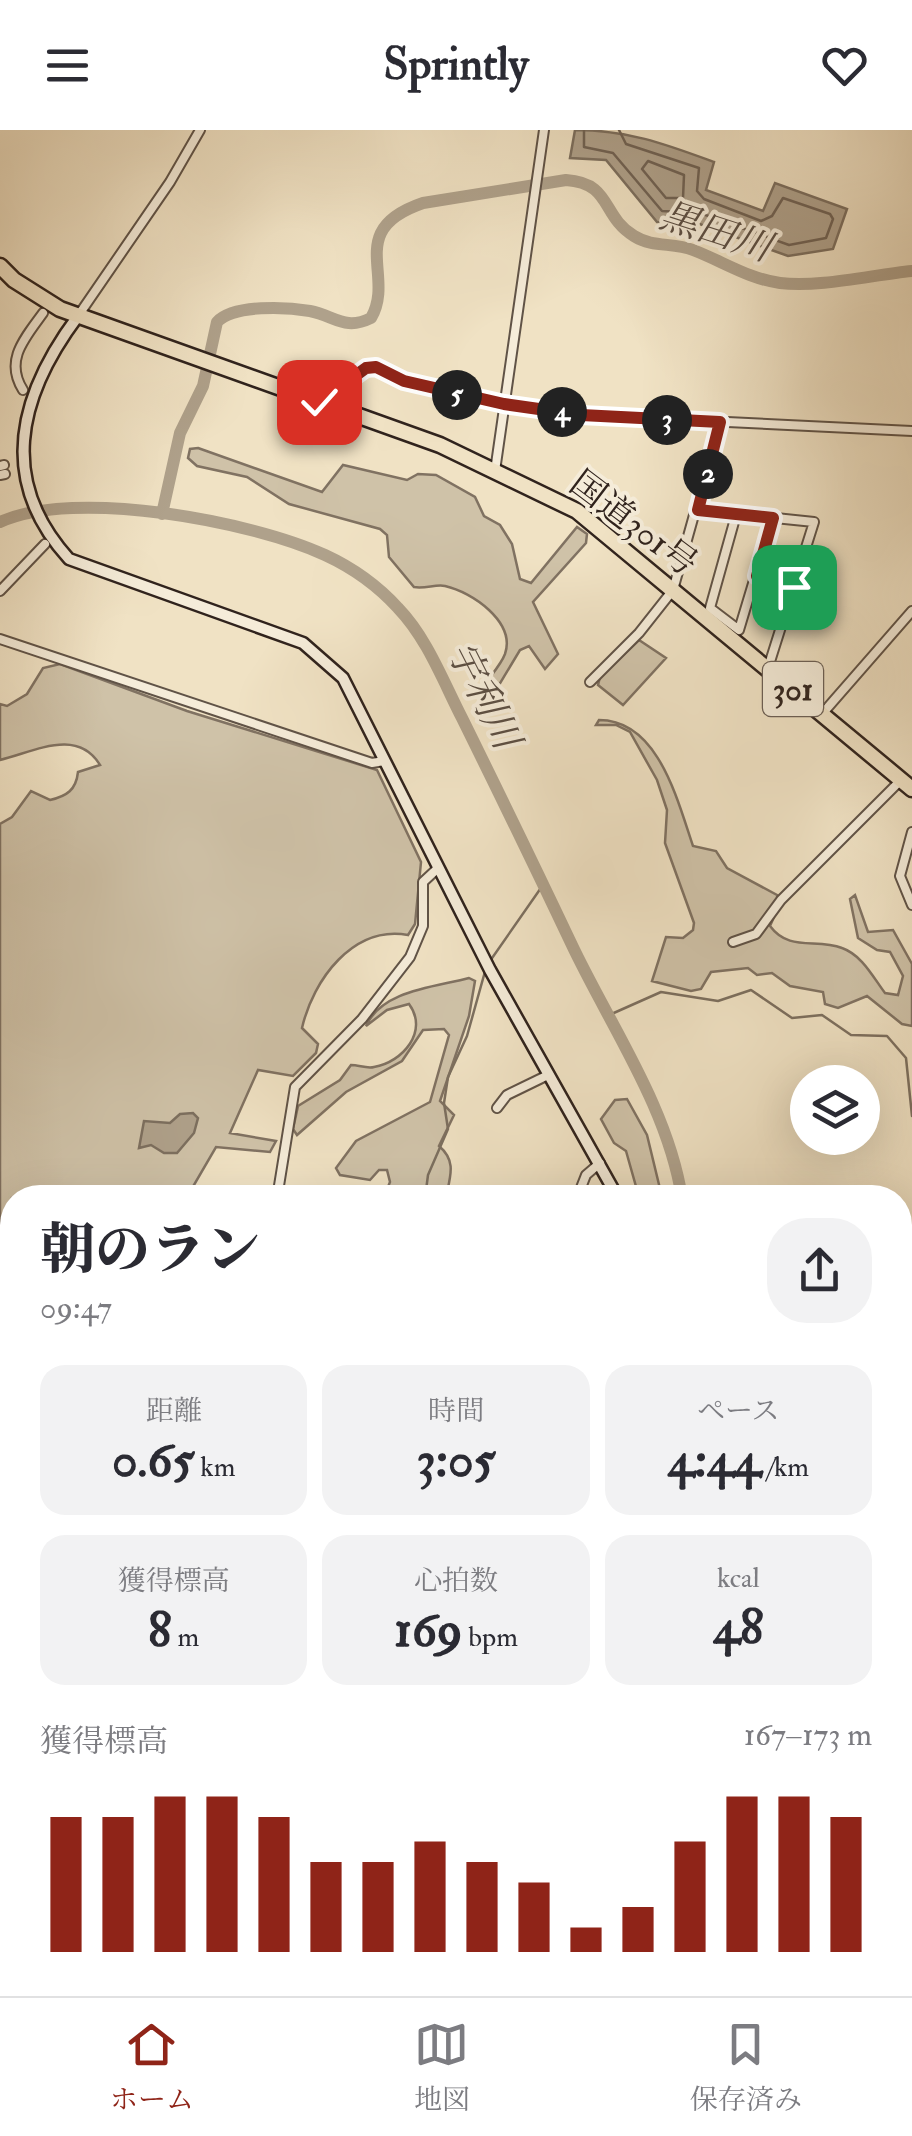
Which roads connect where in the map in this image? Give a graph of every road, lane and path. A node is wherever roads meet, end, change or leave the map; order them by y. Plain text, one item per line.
1 (200, 130) edge
2 (544, 130) edge
3 (0, 266) edge
4 (43, 313) dead end
5 (78, 316) junction
6 (20, 395) joint
7 (319, 402) junction
8 (504, 404) junction
9 (720, 422) junction
10 (912, 431) edge
11 (2, 467) edge
12 (495, 471) junction
13 (8, 486) dead end
14 (698, 510) junction
15 (736, 515) junction
16 (773, 518) junction
17 (34, 533) dead end
18 (46, 544) junction
19 (757, 576) junction
20 (794, 587) junction
21 (0, 590) edge
22 (672, 590) junction
23 (912, 611) edge
24 (0, 639) edge
25 (768, 668) junction
26 (590, 682) dead end
27 (822, 714) junction
28 (384, 761) junction
29 (907, 784) edge
30 (912, 832) edge
31 (436, 869) junction
32 (912, 905) edge
33 (733, 942) dead end
34 (546, 1076) junction
35 (496, 1108) dead end
36 (600, 1163) junction
37 (279, 1185) edge
38 (582, 1185) edge
39 (611, 1185) edge

1 - 5 street
2 - 8 street
3 - 5 highway, 国道301号 / 301
4 - 6 street
5 - 6 street
5 - 7 highway, 国道301号 / 301
7 - 8 street
7 - 12 highway, 国道301号 / 301
8 - 9 street
8 - 12 street
9 - 10 street
9 - 14 street
11 - 13 street
12 - 22 highway, 国道301号 / 301
14 - 15 street
14 - 22 street
15 - 16 street
15 - 19 street
16 - 19 street
16 - 20 street
17 - 18 street
18 - 21 street
18 - 28 street
19 - 20 street
20 - 25 street
22 - 25 highway, 国道301号 / 301
22 - 26 street
23 - 27 street
24 - 28 street
25 - 27 highway, 国道301号 / 301
27 - 29 highway, 国道301号 / 301
28 - 31 street
29 - 33 street
30 - 32 street
31 - 34 street
31 - 37 street
34 - 35 street
34 - 36 street
36 - 38 street
36 - 39 street

